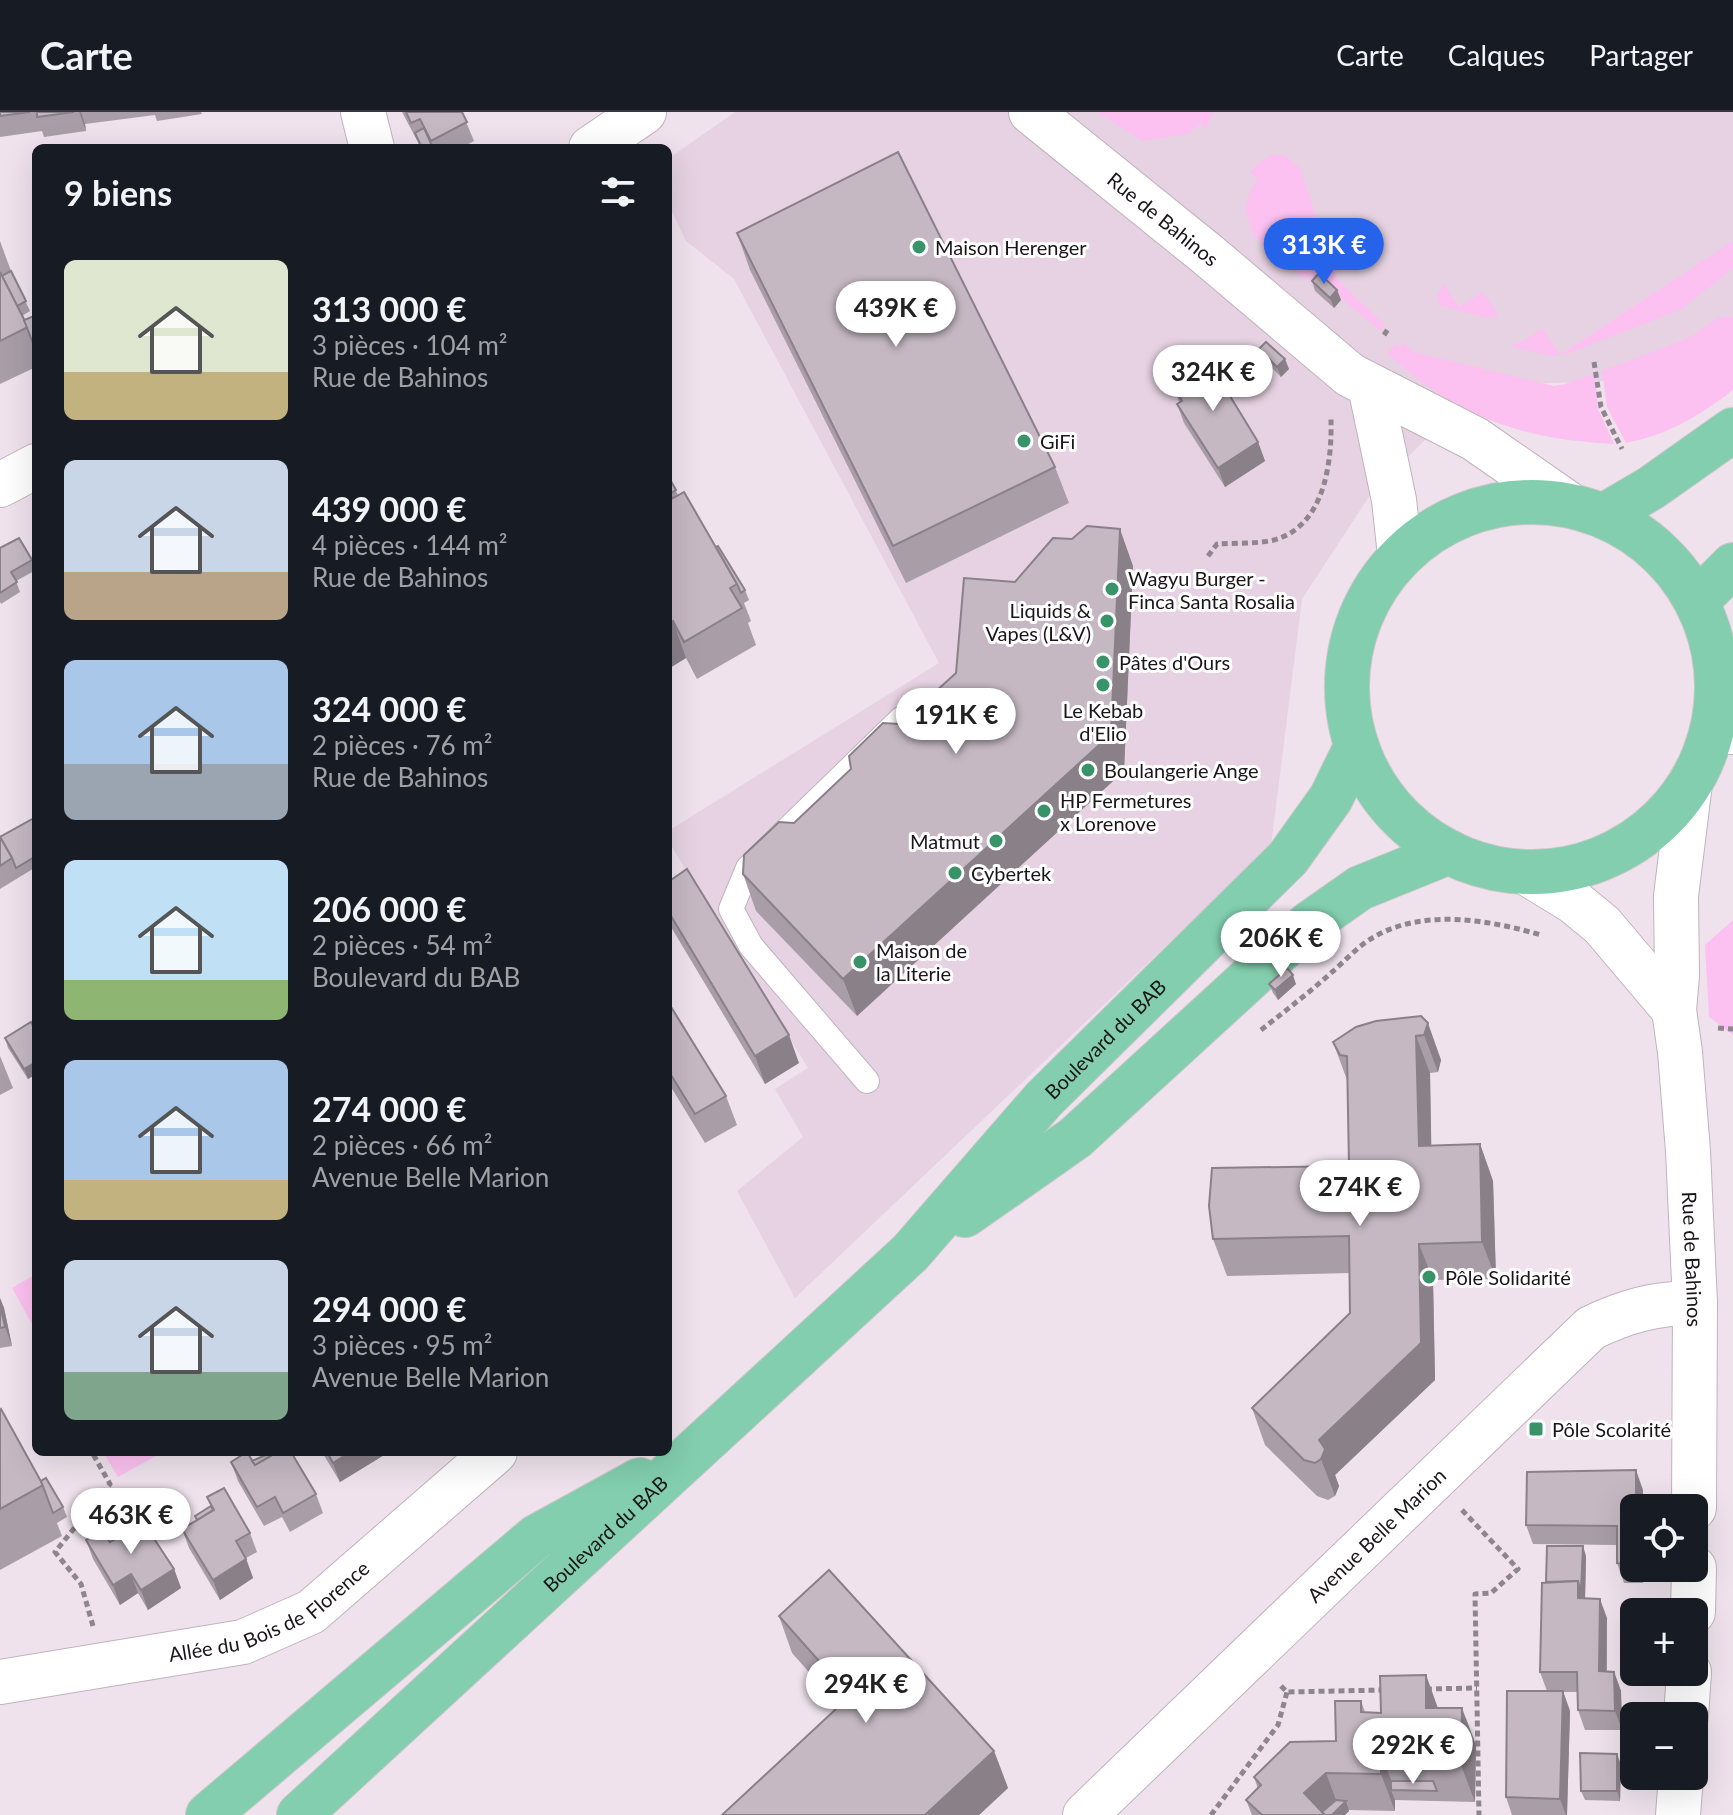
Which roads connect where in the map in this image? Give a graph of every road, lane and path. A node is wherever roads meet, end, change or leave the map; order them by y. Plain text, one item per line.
1 (363, 112) edge
2 (644, 112) edge
3 (1031, 112) edge
4 (371, 144) edge
5 (597, 144) edge
6 (1594, 362) dead end
7 (1370, 386) junction
8 (1331, 412) dead end
9 (1733, 430) edge
10 (1622, 449) dead end
11 (32, 468) edge
12 (0, 485) edge
13 (1587, 510) junction
14 (1400, 555) junction
15 (1208, 556) dead end
16 (1733, 565) edge
17 (1697, 601) junction
18 (901, 719) edge
19 (1723, 732) edge
20 (1356, 747) junction
21 (1690, 783) junction
22 (1449, 852) junction
23 (1525, 872) junction
24 (1556, 938) dead end
25 (1674, 1010) junction
26 (1254, 1035) dead end
27 (867, 1081) dead end
28 (910, 1253) junction
29 (1695, 1303) junction
30 (701, 1446) junction
31 (94, 1456) edge
32 (490, 1456) edge
33 (1694, 1494) edge
34 (1461, 1509) dead end
35 (104, 1665) junction
36 (1272, 1677) dead end
37 (0, 1682) edge
38 (1477, 1688) junction
39 (1414, 1689) edge
40 (1398, 1690) edge
41 (1287, 1692) junction
42 (1680, 1790) edge
43 (208, 1815) edge
44 (299, 1815) edge
45 (1085, 1815) edge
46 (1211, 1815) edge
47 (1479, 1815) edge
48 (1678, 1815) edge

1 - 4 street
2 - 5 street
3 - 7 street, Rue de Bahinos
6 - 10 path
7 - 13 street, Rue de Bahinos
7 - 14 street
8 - 15 path
9 - 13 main road
11 - 12 street
13 - 14 main road
13 - 17 main road
14 - 20 main road
16 - 17 main road
17 - 19 main road
18 - 27 lane
19 - 21 main road
20 - 22 main road
20 - 28 main road, Boulevard du BAB
21 - 23 main road
21 - 25 street, Rue de Bahinos
22 - 23 main road
22 - 28 main road, Boulevard du BAB
23 - 25 street
24 - 26 path
25 - 29 street, Rue de Bahinos
28 - 30 main road, Boulevard du BAB
29 - 33 street, Rue de Bahinos
29 - 45 street, Avenue Belle Marion
30 - 43 main road
30 - 44 main road, Boulevard du BAB
31 - 35 path
32 - 35 street, Allée du Bois de Florence
34 - 38 path
35 - 37 street, Allée du Bois de Florence
36 - 41 path
38 - 39 path
38 - 47 path
40 - 41 path
41 - 46 path
42 - 48 street

